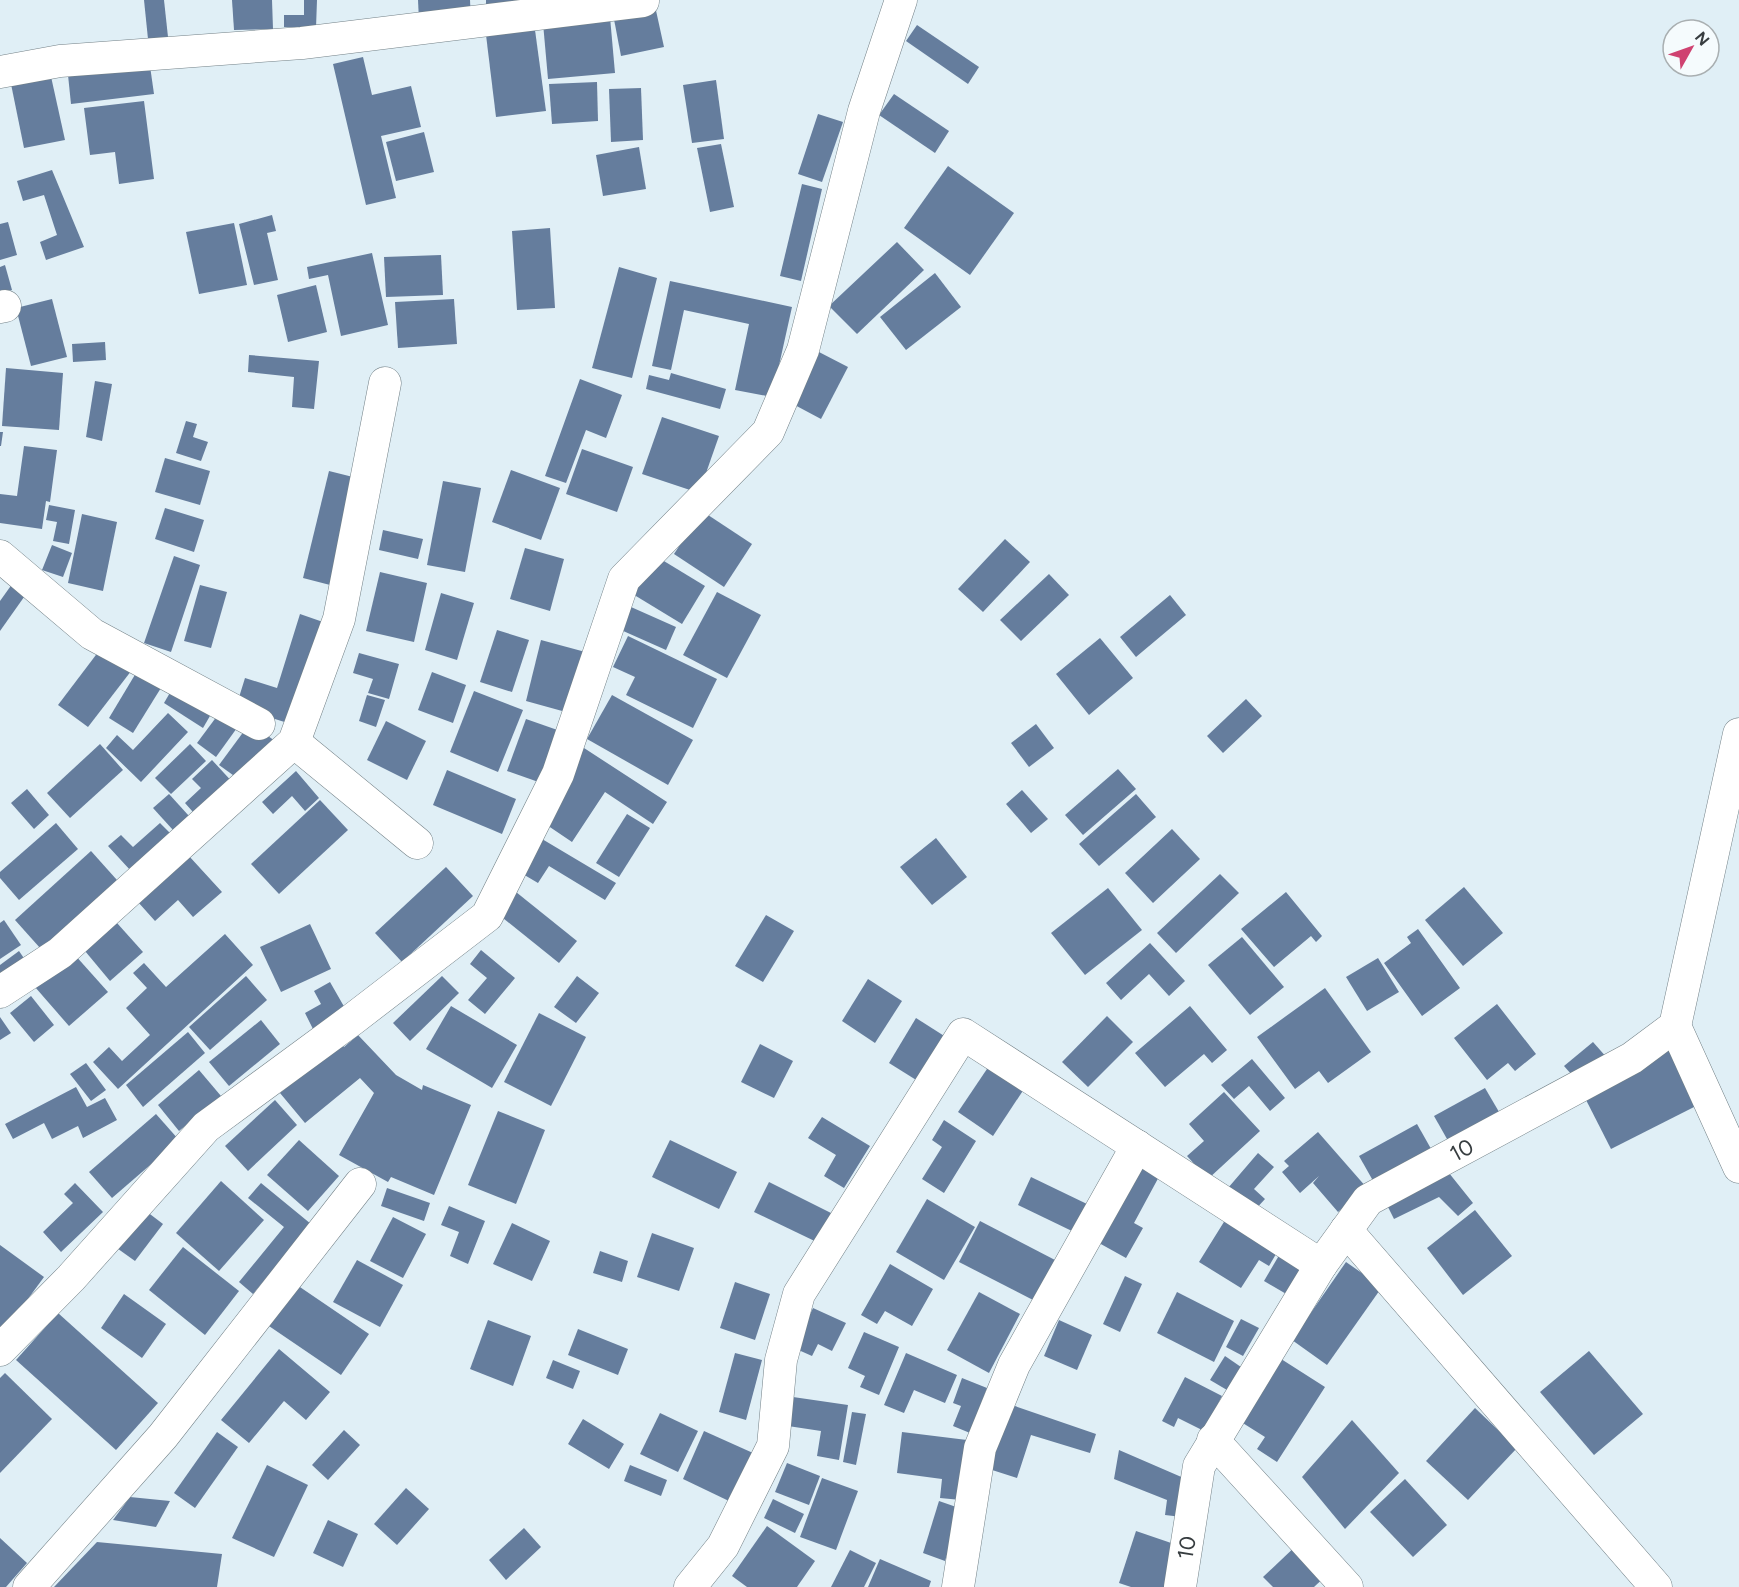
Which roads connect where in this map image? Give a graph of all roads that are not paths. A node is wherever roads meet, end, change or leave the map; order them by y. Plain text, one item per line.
1 (643, 0) edge
2 (901, 0) edge
3 (0, 72) edge
4 (385, 383) dead end
5 (0, 556) edge
6 (259, 724) dead end
7 (1739, 734) edge
8 (294, 742) junction
9 (417, 843) dead end
10 (0, 992) edge
11 (1675, 1026) junction
12 (1137, 1146) junction
13 (1739, 1167) edge
14 (360, 1184) dead end
15 (1346, 1230) junction
16 (1321, 1265) junction
17 (0, 1350) edge
18 (1213, 1440) junction
19 (29, 1587) edge
20 (690, 1587) edge
21 (958, 1587) edge
22 (1180, 1587) edge
23 (1347, 1587) edge
24 (1656, 1587) edge

1 - 3 street
2 - 17 street
4 - 8 street
5 - 6 street
7 - 11 street
8 - 9 street
8 - 10 street
11 - 13 street
11 - 15 street, 10
12 - 16 street
12 - 20 street
12 - 21 street
14 - 19 street
15 - 16 street, 10
15 - 24 street
16 - 18 street, 10
18 - 22 street, 10
18 - 23 street

